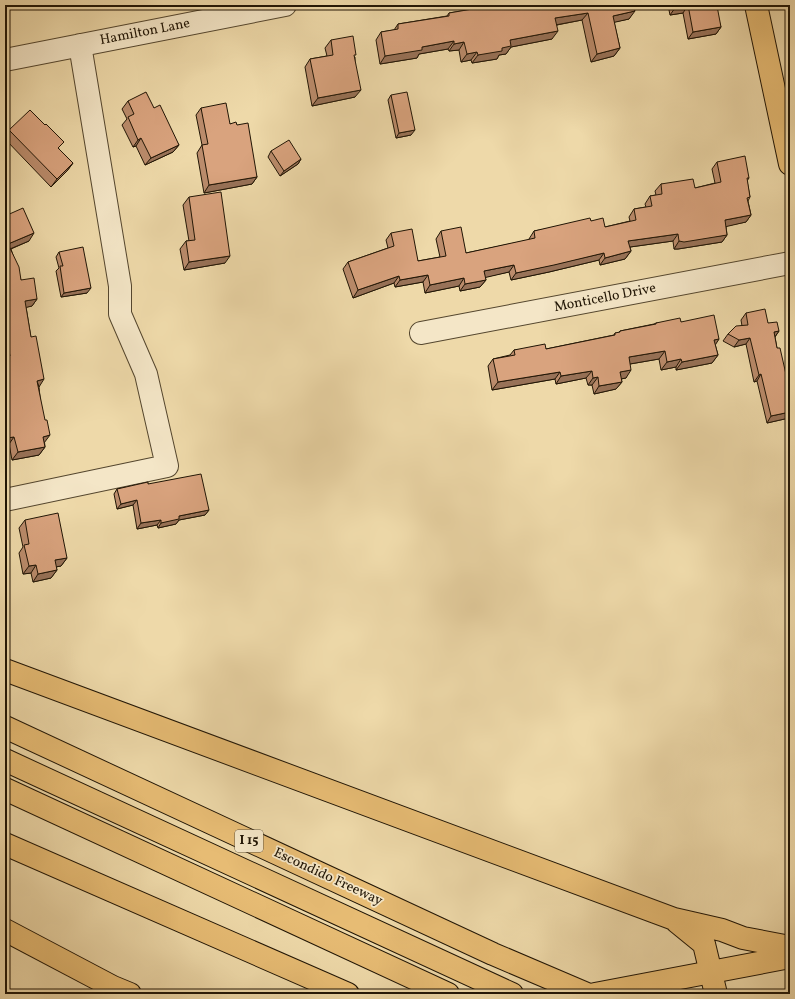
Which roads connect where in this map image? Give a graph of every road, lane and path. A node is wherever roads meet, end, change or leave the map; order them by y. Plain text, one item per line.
1 (285, 5) edge
2 (756, 5) edge
3 (80, 45) junction
4 (5, 60) edge
5 (790, 163) edge
6 (790, 263) edge
7 (421, 333) dead end
8 (5, 500) edge
9 (5, 670) edge
10 (8, 729) edge
11 (5, 760) edge
12 (5, 789) edge
13 (5, 844) edge
14 (674, 919) junction
15 (5, 930) edge
16 (790, 947) edge
17 (790, 957) edge
18 (711, 972) junction
19 (122, 992) edge
20 (348, 994) edge
21 (448, 994) edge
22 (512, 994) edge
23 (586, 994) edge
24 (595, 994) edge
25 (716, 994) edge

1 - 3 street, Hamilton Lane
2 - 5 main road
3 - 4 street, Hamilton Lane
3 - 8 street
6 - 7 street, Monticello Drive
9 - 14 main road
10 - 23 main road, Escondido Freeway / I 15
11 - 22 main road
12 - 21 main road
13 - 20 main road
14 - 16 main road
14 - 18 main road
15 - 19 main road
17 - 18 main road
18 - 24 main road
18 - 25 main road

